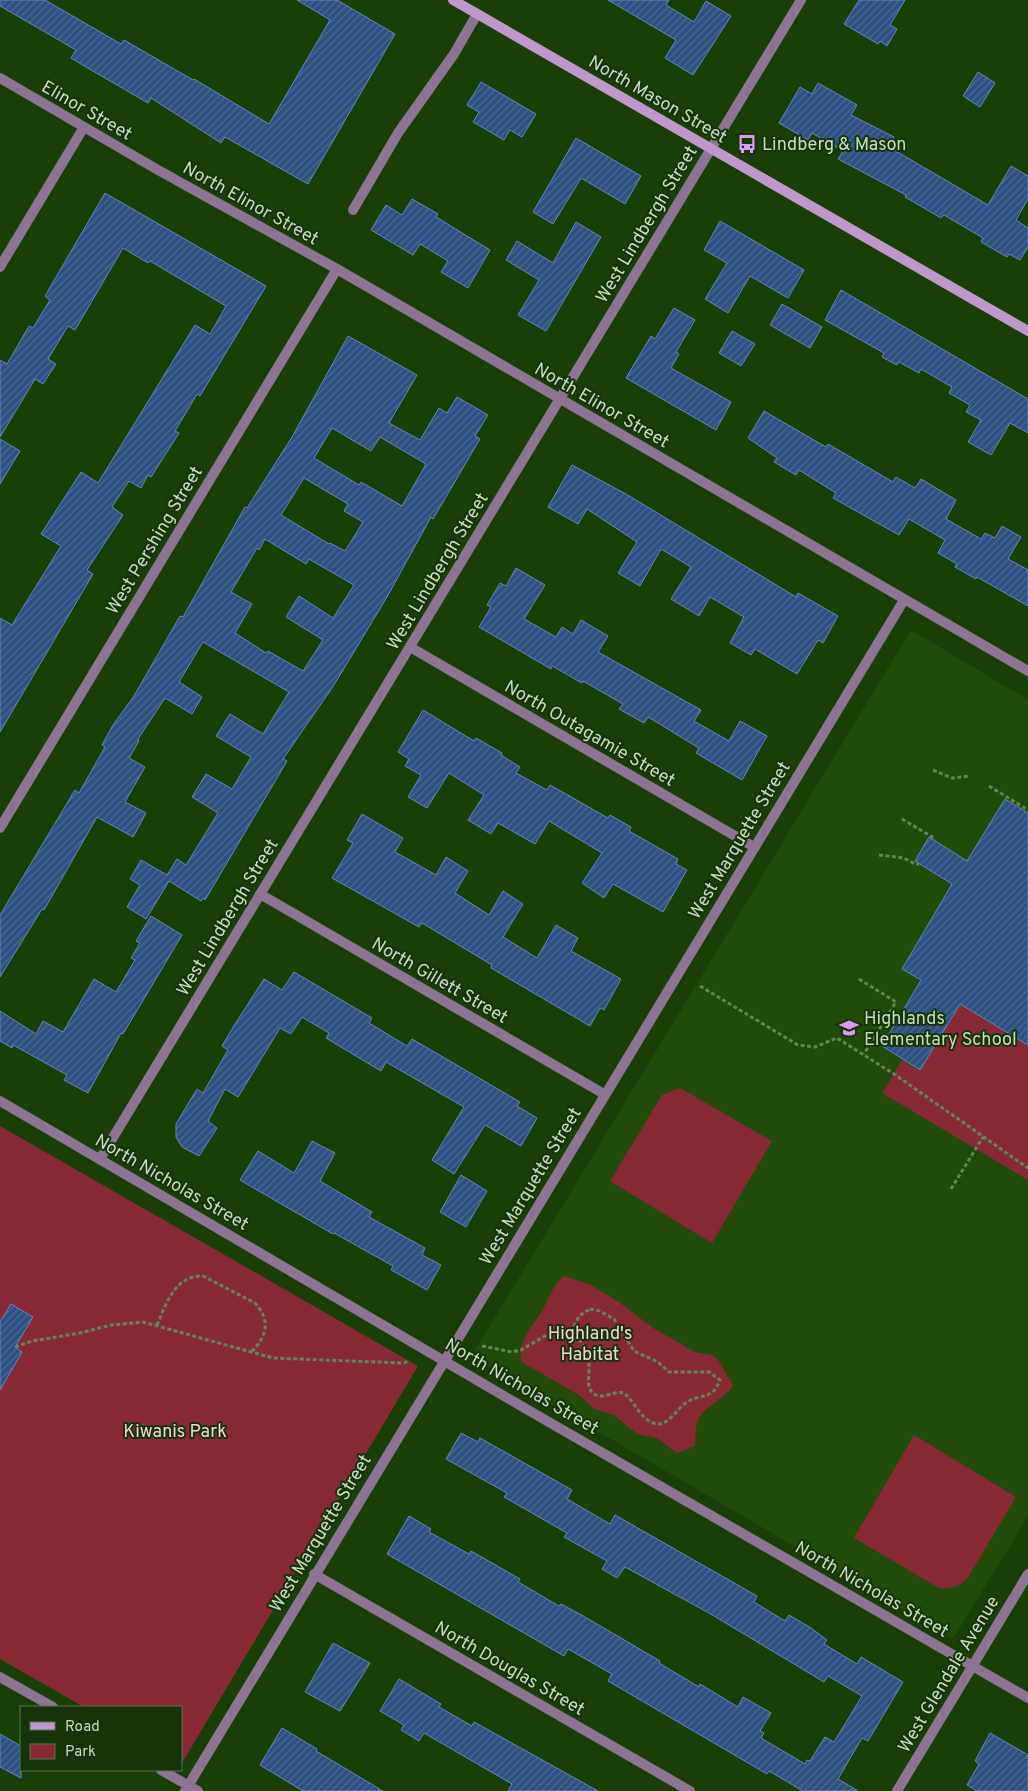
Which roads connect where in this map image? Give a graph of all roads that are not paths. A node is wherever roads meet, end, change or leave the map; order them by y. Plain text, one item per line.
1 (454, 0) edge
2 (801, 0) edge
3 (477, 14) junction
4 (0, 78) edge
5 (84, 127) junction
6 (711, 148) junction
7 (158, 170) joint
8 (353, 210) dead end
9 (0, 267) edge
10 (337, 269) junction
11 (1028, 331) edge
12 (559, 398) junction
13 (904, 600) junction
14 (410, 647) junction
15 (1028, 672) edge
16 (0, 828) edge
17 (754, 847) junction
18 (260, 894) junction
19 (604, 1094) junction
20 (0, 1101) edge
21 (100, 1159) junction
22 (444, 1359) junction
23 (314, 1574) junction
24 (1028, 1574) edge
25 (972, 1666) junction
26 (0, 1677) edge
27 (1028, 1698) edge
28 (51, 1706) edge
29 (162, 1771) edge
30 (186, 1788) edge
31 (198, 1791) edge
32 (690, 1791) edge
33 (897, 1791) edge

1 - 3 main road, North Mason Street
2 - 6 street, West Lindbergh Street
3 - 6 main road, North Mason Street
3 - 8 street
4 - 5 street, Elinor Street
5 - 7 street, Elinor Street
5 - 9 street
6 - 11 main road, North Mason Street
6 - 12 street, West Lindbergh Street
7 - 10 street, North Elinor Street
10 - 12 street, North Elinor Street
10 - 16 street, West Pershing Street
12 - 13 street, North Elinor Street
12 - 14 street, West Lindbergh Street
13 - 15 street, North Elinor Street
13 - 17 street, West Marquette Street
14 - 17 street, North Outagamie Street
14 - 18 street, West Lindbergh Street
17 - 19 street, West Marquette Street
18 - 19 street, North Gillett Street
18 - 21 street, West Lindbergh Street
19 - 22 street, West Marquette Street
20 - 21 street, North Nicholas Street
21 - 22 street, North Nicholas Street
22 - 23 street, West Marquette Street
22 - 25 street, North Nicholas Street
23 - 30 street, West Marquette Street
23 - 32 street, North Douglas Street
24 - 25 street, West Glendale Avenue
25 - 27 street, North Nicholas Street
25 - 33 street, West Glendale Avenue
26 - 28 street
29 - 30 street
30 - 31 street

